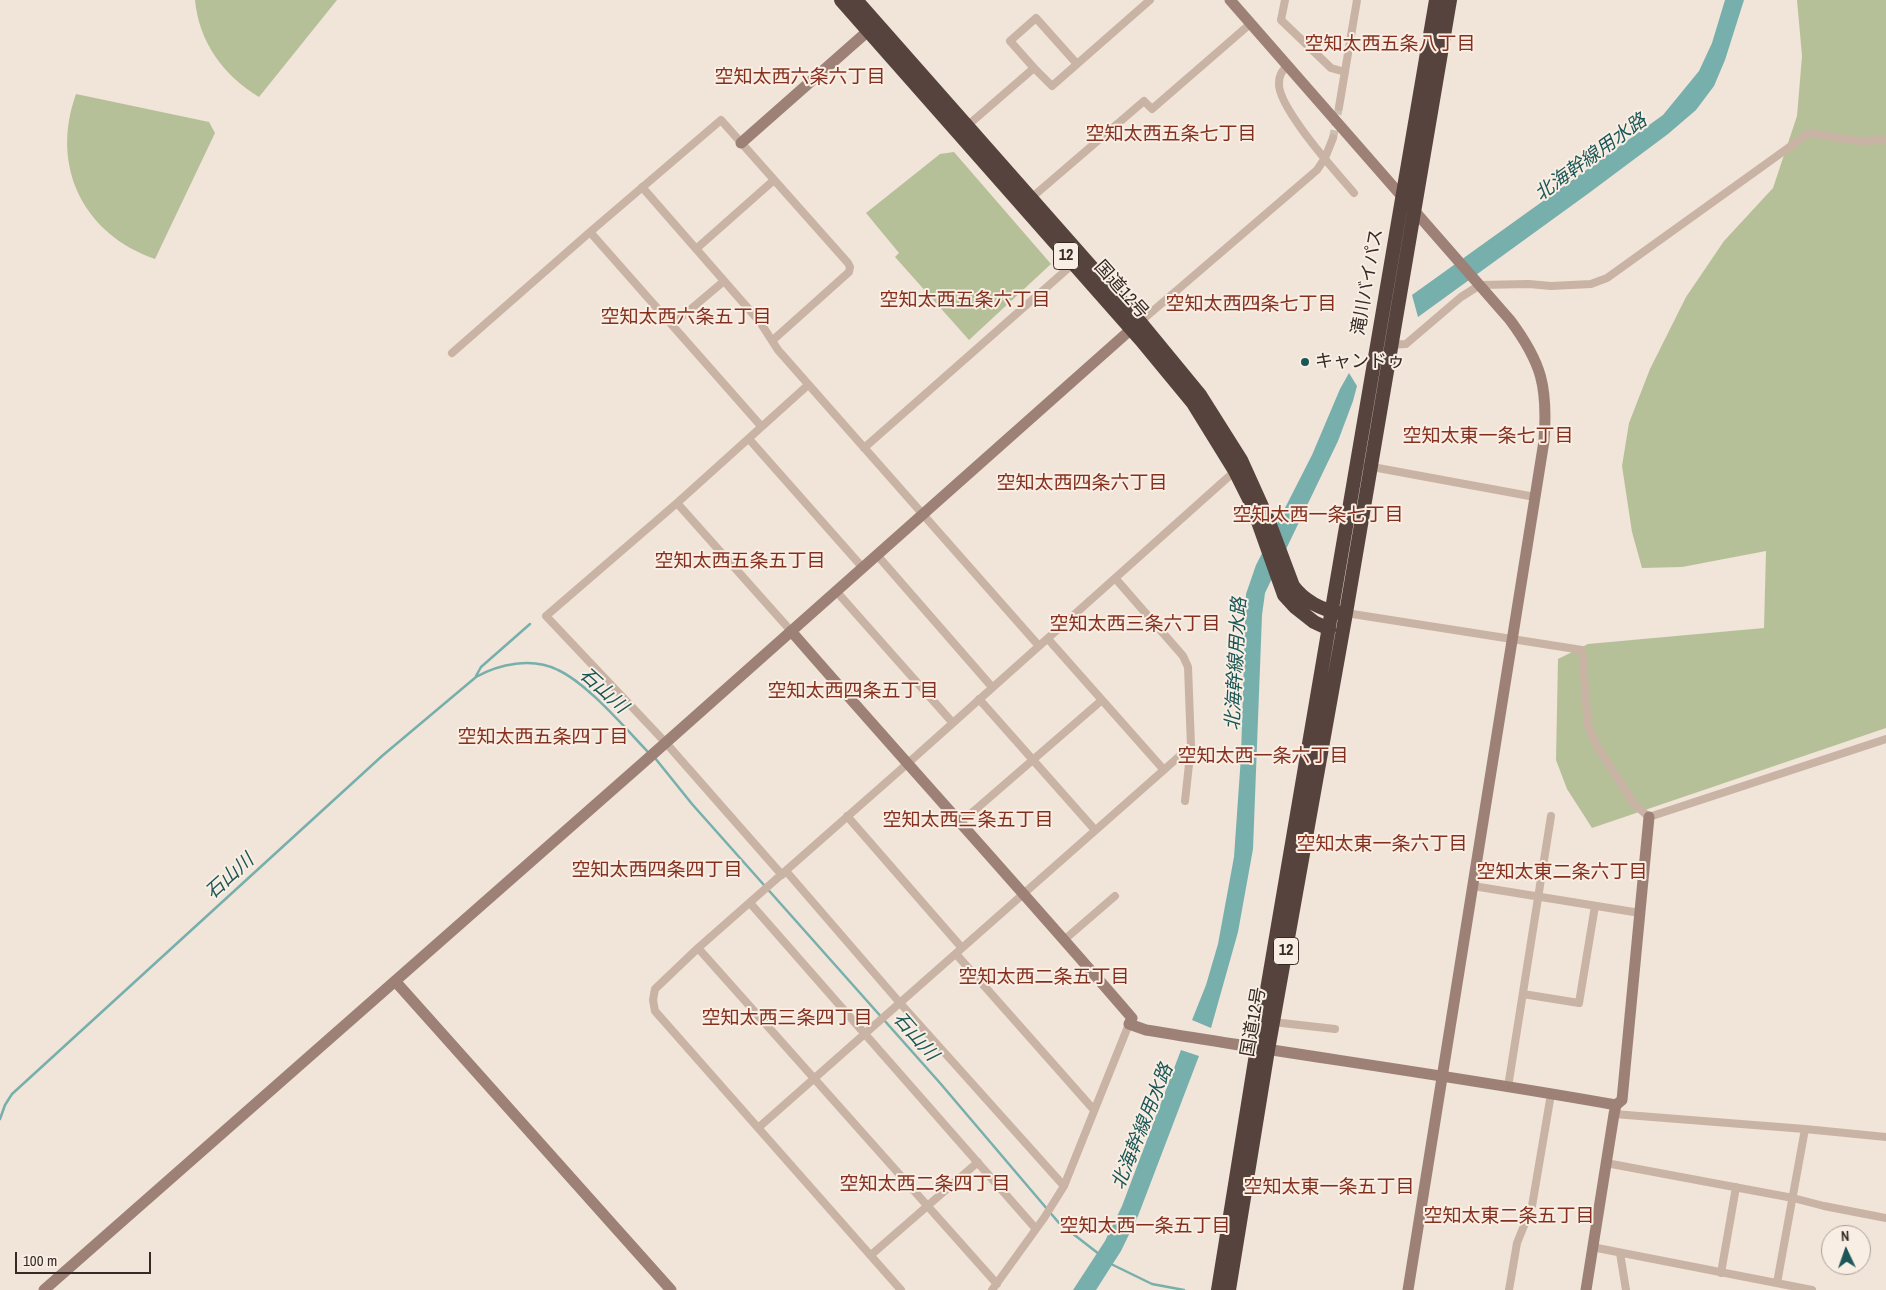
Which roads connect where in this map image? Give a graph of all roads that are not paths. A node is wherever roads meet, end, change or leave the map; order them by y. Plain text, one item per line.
1 (842, 0) edge
2 (856, 0) edge
3 (1150, 0) edge
4 (1230, 0) edge
5 (1285, 0) edge
6 (1357, 0) edge
7 (1436, 0) edge
8 (1450, 0) edge
9 (1250, 24) junction
10 (868, 31) junction
11 (1077, 64) junction
12 (1287, 66) junction
13 (1034, 68) junction
14 (1345, 72) junction
15 (1340, 107) tunnel mouth
16 (967, 126) junction
17 (1332, 138) tunnel mouth
18 (1886, 140) edge
19 (741, 143) junction
20 (1325, 158) junction
21 (774, 180) junction
22 (642, 187) junction
23 (1354, 194) dead end
24 (1402, 197) junction
25 (1030, 199) junction
26 (1414, 210) junction
27 (590, 232) junction
28 (696, 249) junction
29 (1073, 264) junction
30 (724, 281) junction
31 (1477, 282) junction
32 (672, 325) junction
33 (1136, 326) junction
34 (773, 340) junction
35 (1391, 345) junction
36 (452, 353) dead end
37 (808, 385) junction
38 (761, 426) junction
39 (750, 439) junction
40 (864, 448) junction
41 (1356, 464) junction
42 (1371, 467) junction
43 (1235, 471) junction
44 (1535, 497) junction
45 (677, 503) junction
46 (922, 514) junction
47 (1266, 528) junction
48 (877, 555) junction
49 (863, 568) junction
50 (1115, 578) junction
51 (1284, 578) junction
52 (836, 591) junction
53 (1332, 612) junction
54 (1346, 614) junction
55 (1329, 629) junction
56 (791, 631) junction
57 (1048, 639) junction
58 (1512, 640) junction
59 (1039, 646) junction
60 (992, 687) junction
61 (979, 699) junction
62 (1102, 700) junction
63 (952, 722) junction
64 (1886, 739) edge
65 (1190, 746) junction
66 (662, 747) junction
67 (1033, 760) junction
68 (906, 764) junction
69 (1164, 770) junction
70 (1185, 801) dead end
71 (847, 816) junction
72 (1551, 816) dead end
73 (1650, 817) junction
74 (960, 824) junction
75 (1095, 830) junction
76 (784, 873) junction
77 (1473, 886) junction
78 (1024, 894) junction
79 (1115, 896) dead end
80 (1538, 896) junction
81 (750, 903) junction
82 (1595, 906) junction
83 (1640, 913) junction
84 (1064, 940) junction
85 (698, 948) junction
86 (962, 948) junction
87 (956, 954) junction
88 (395, 981) junction
89 (1523, 994) junction
90 (900, 1003) junction
91 (1273, 1022) junction
92 (1129, 1024) junction
93 (1335, 1030) dead end
94 (866, 1034) junction
95 (1262, 1050) junction
96 (1442, 1076) junction
97 (814, 1079) junction
98 (1508, 1087) junction
99 (1551, 1094) junction
100 (1094, 1110) junction
101 (1615, 1110) junction
102 (758, 1128) junction
103 (1805, 1128) junction
104 (1886, 1137) edge
105 (978, 1162) junction
106 (1606, 1163) junction
107 (1064, 1186) junction
108 (1736, 1188) junction
109 (1792, 1198) junction
110 (928, 1208) junction
111 (1886, 1218) edge
112 (1036, 1229) junction
113 (1592, 1247) junction
114 (1620, 1253) junction
115 (871, 1255) junction
116 (1721, 1273) junction
117 (1776, 1283) junction
118 (994, 1287) edge
119 (44, 1290) edge
120 (671, 1290) edge
121 (901, 1290) edge
122 (1218, 1290) edge
123 (1229, 1290) edge
124 (1408, 1290) edge
125 (1509, 1290) edge
126 (1586, 1290) edge
127 (1626, 1290) edge
128 (1812, 1290) edge

1 - 10 highway, 国道12号 / 12
2 - 16 highway, 国道12号 / 12
3 - 11 street
4 - 9 street
5 - 14 street
6 - 14 street
7 - 24 highway, 滝川バイパス / 12
8 - 26 highway, 滝川バイパス / 12
9 - 12 street
9 - 25 street
10 - 19 street
10 - 29 highway, 国道12号 / 12
11 - 13 street
11 - 13 street
12 - 20 street
12 - 24 street
13 - 16 street
14 - 15 street
16 - 25 highway, 国道12号 / 12
17 - 20 street
18 - 31 street
19 - 21 street
19 - 22 street
20 - 23 street
20 - 33 street
21 - 28 street
21 - 34 street
22 - 27 street
22 - 28 street
24 - 26 street
24 - 41 highway, 滝川バイパス / 12
25 - 33 highway, 国道12号 / 12
26 - 31 street
26 - 35 highway, 滝川バイパス / 12
27 - 32 street
27 - 36 street
28 - 30 street
29 - 33 highway, 国道12号 / 12
29 - 40 street
30 - 32 street
30 - 34 street
31 - 35 street
31 - 44 street
32 - 38 street
33 - 43 highway, 国道12号 / 12
33 - 46 street
33 - 47 highway, 国道12号 / 12
34 - 37 street
35 - 42 highway, 滝川バイパス / 12
37 - 38 street
37 - 40 street
38 - 39 street
39 - 45 street
39 - 49 street
40 - 46 street
41 - 42 street
41 - 53 highway, 滝川バイパス / 12
42 - 44 street
42 - 54 highway, 滝川バイパス / 12
43 - 47 highway, 国道12号 / 12
43 - 50 street
44 - 58 street
45 - 56 street
45 - 66 street
46 - 48 street
46 - 59 street
47 - 51 highway, 国道12号 / 12
48 - 49 street
48 - 60 street
49 - 52 street
50 - 57 street
50 - 65 street
51 - 53 highway, 国道12号 / 12
51 - 55 highway, 国道12号 / 12
52 - 56 street
52 - 63 street
53 - 54 highway, 国道12号 / 12
53 - 55 highway, 滝川バイパス / 12
54 - 55 highway
54 - 58 street
54 - 91 highway, 国道12号 / 12
55 - 95 highway, 国道12号 / 12
56 - 66 street
56 - 68 street
57 - 59 street
57 - 62 street
58 - 73 street
58 - 77 street
59 - 60 street
60 - 61 street
61 - 63 street
61 - 67 street
62 - 67 street
62 - 69 street
63 - 68 street
64 - 73 street
65 - 69 street
65 - 70 street
66 - 76 street
66 - 88 street
67 - 74 street
67 - 75 street
68 - 71 street
68 - 74 street
69 - 75 street
71 - 76 street
71 - 86 street
72 - 80 street
73 - 83 street
74 - 78 street
75 - 78 street
76 - 81 street
76 - 90 street
77 - 80 street
77 - 96 street
78 - 84 street
78 - 86 street
79 - 84 street
80 - 82 street
80 - 89 street
81 - 85 street
81 - 94 street
82 - 83 street
82 - 89 street
83 - 101 street
84 - 92 street
85 - 97 street
85 - 102 street
86 - 87 street
87 - 90 street
87 - 100 street
88 - 119 street
88 - 120 street
89 - 98 street
90 - 94 street
90 - 107 street
91 - 93 street
91 - 95 highway, 国道12号 / 12
92 - 95 street
92 - 100 street
94 - 97 street
94 - 105 street
95 - 96 street
95 - 122 highway, 国道12号 / 12
95 - 123 highway, 国道12号 / 12
96 - 98 street
96 - 124 street
97 - 102 street
97 - 110 street
98 - 99 street
99 - 101 street
99 - 125 street
100 - 107 street
101 - 103 street
101 - 106 street
102 - 115 street
103 - 104 street
103 - 109 street
105 - 110 street
105 - 112 street
106 - 108 street
106 - 113 street
107 - 112 street
108 - 109 street
108 - 116 street
109 - 111 street
109 - 117 street
110 - 115 street
110 - 118 street
112 - 118 street
113 - 114 street
113 - 126 street
114 - 116 street
114 - 127 street
115 - 121 street
116 - 117 street
117 - 128 street

